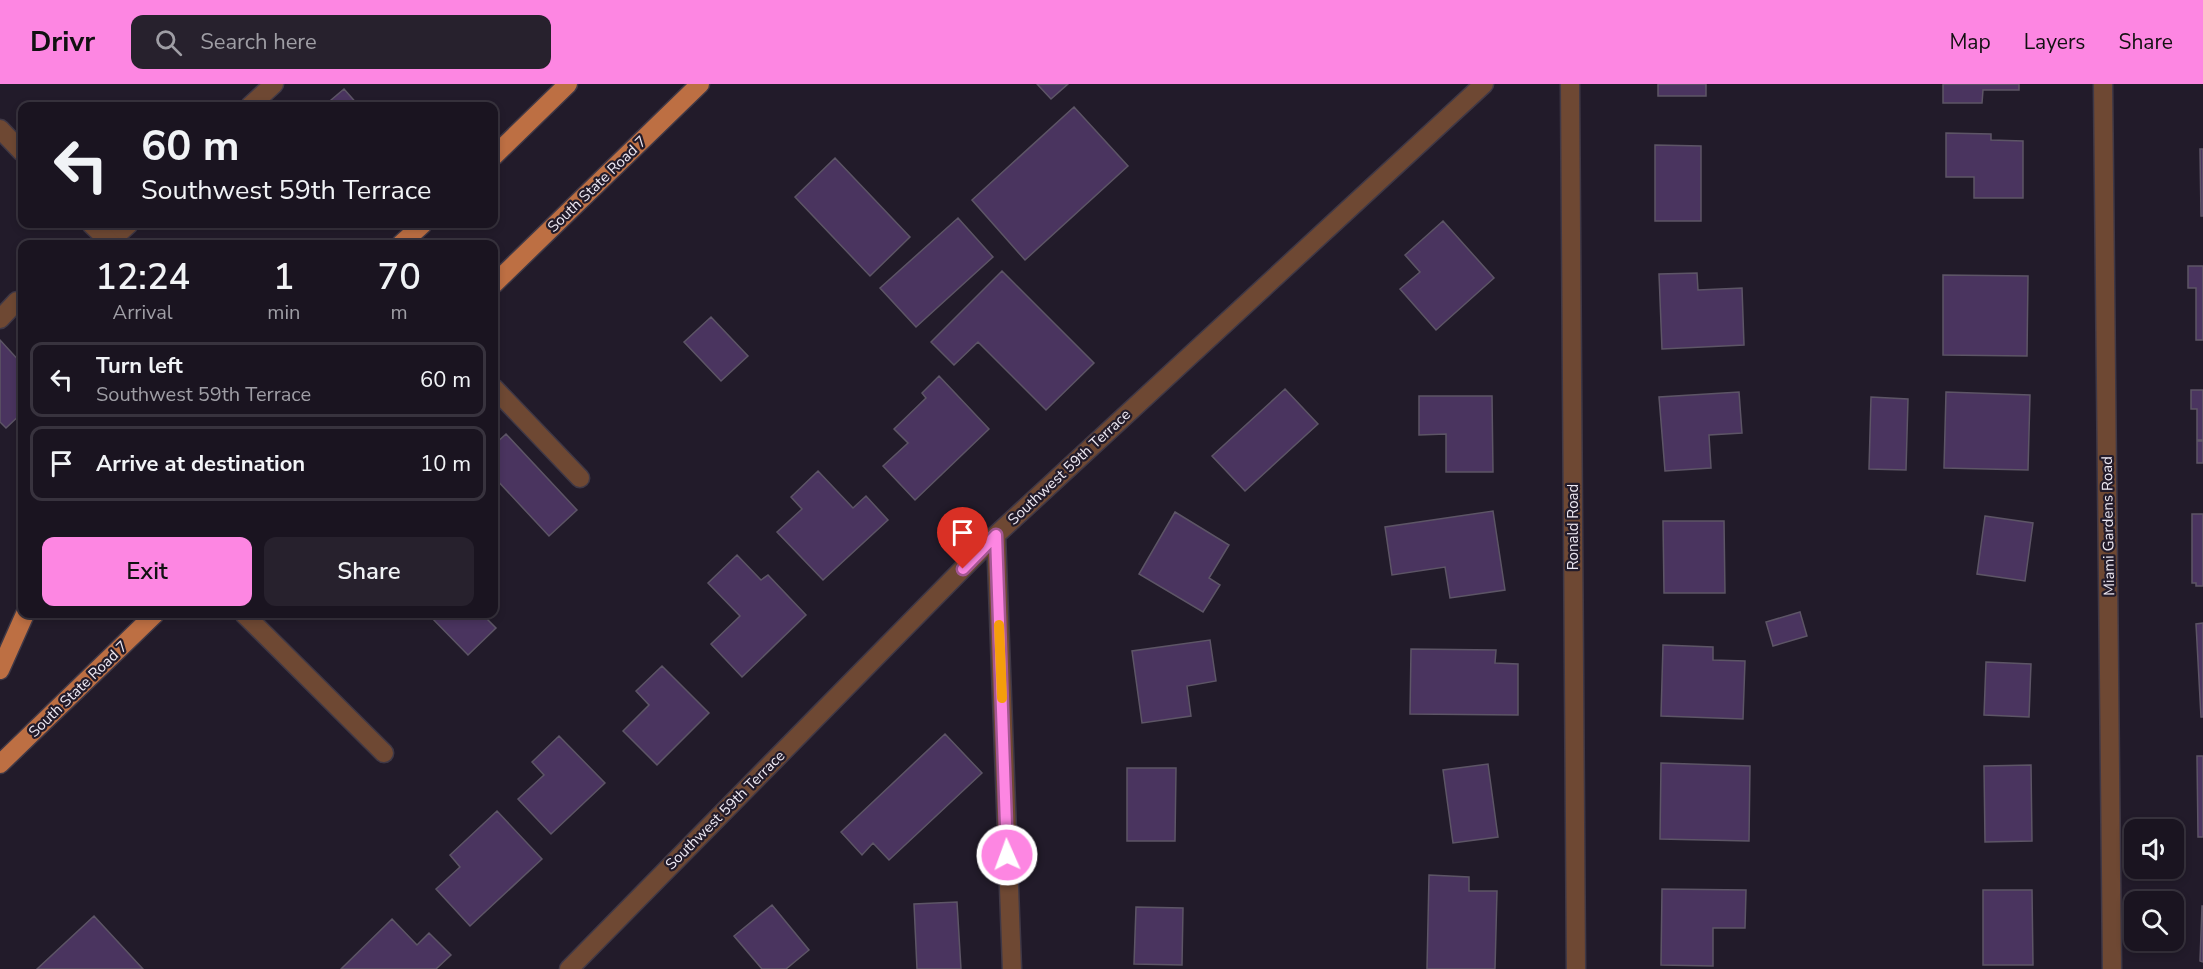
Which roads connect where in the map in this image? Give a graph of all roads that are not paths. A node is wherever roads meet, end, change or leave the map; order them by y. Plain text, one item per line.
1 (274, 84) edge
2 (568, 84) edge
3 (700, 84) edge
4 (1484, 84) edge
5 (1570, 84) edge
6 (2103, 84) edge
7 (254, 102) edge
8 (0, 129) edge
9 (18, 148) edge
10 (498, 152) edge
11 (95, 228) edge
12 (125, 228) edge
13 (419, 228) edge
14 (107, 240) edge
15 (113, 240) edge
16 (405, 240) edge
17 (498, 280) edge
18 (18, 301) edge
19 (0, 320) edge
20 (498, 392) edge
21 (580, 478) dead end
22 (996, 535) junction
23 (20, 618) edge
24 (22, 618) edge
25 (151, 618) edge
26 (248, 618) edge
27 (0, 636) edge
28 (0, 670) edge
29 (384, 753) dead end
30 (0, 764) edge
31 (569, 969) edge
32 (1012, 969) edge
33 (1576, 969) edge
34 (2112, 969) edge

1 - 7 street
2 - 10 main road
3 - 17 main road, South State Road 7
4 - 22 street, Southwest 59th Terrace
5 - 33 street, Ronald Road
6 - 34 street, Miami Gardens Road
8 - 9 street
11 - 14 street
12 - 15 street
13 - 16 main road
18 - 19 street
20 - 21 street
22 - 31 street, Southwest 59th Terrace
22 - 32 street
23 - 27 main road
24 - 28 main road
25 - 30 main road, South State Road 7
26 - 29 street

